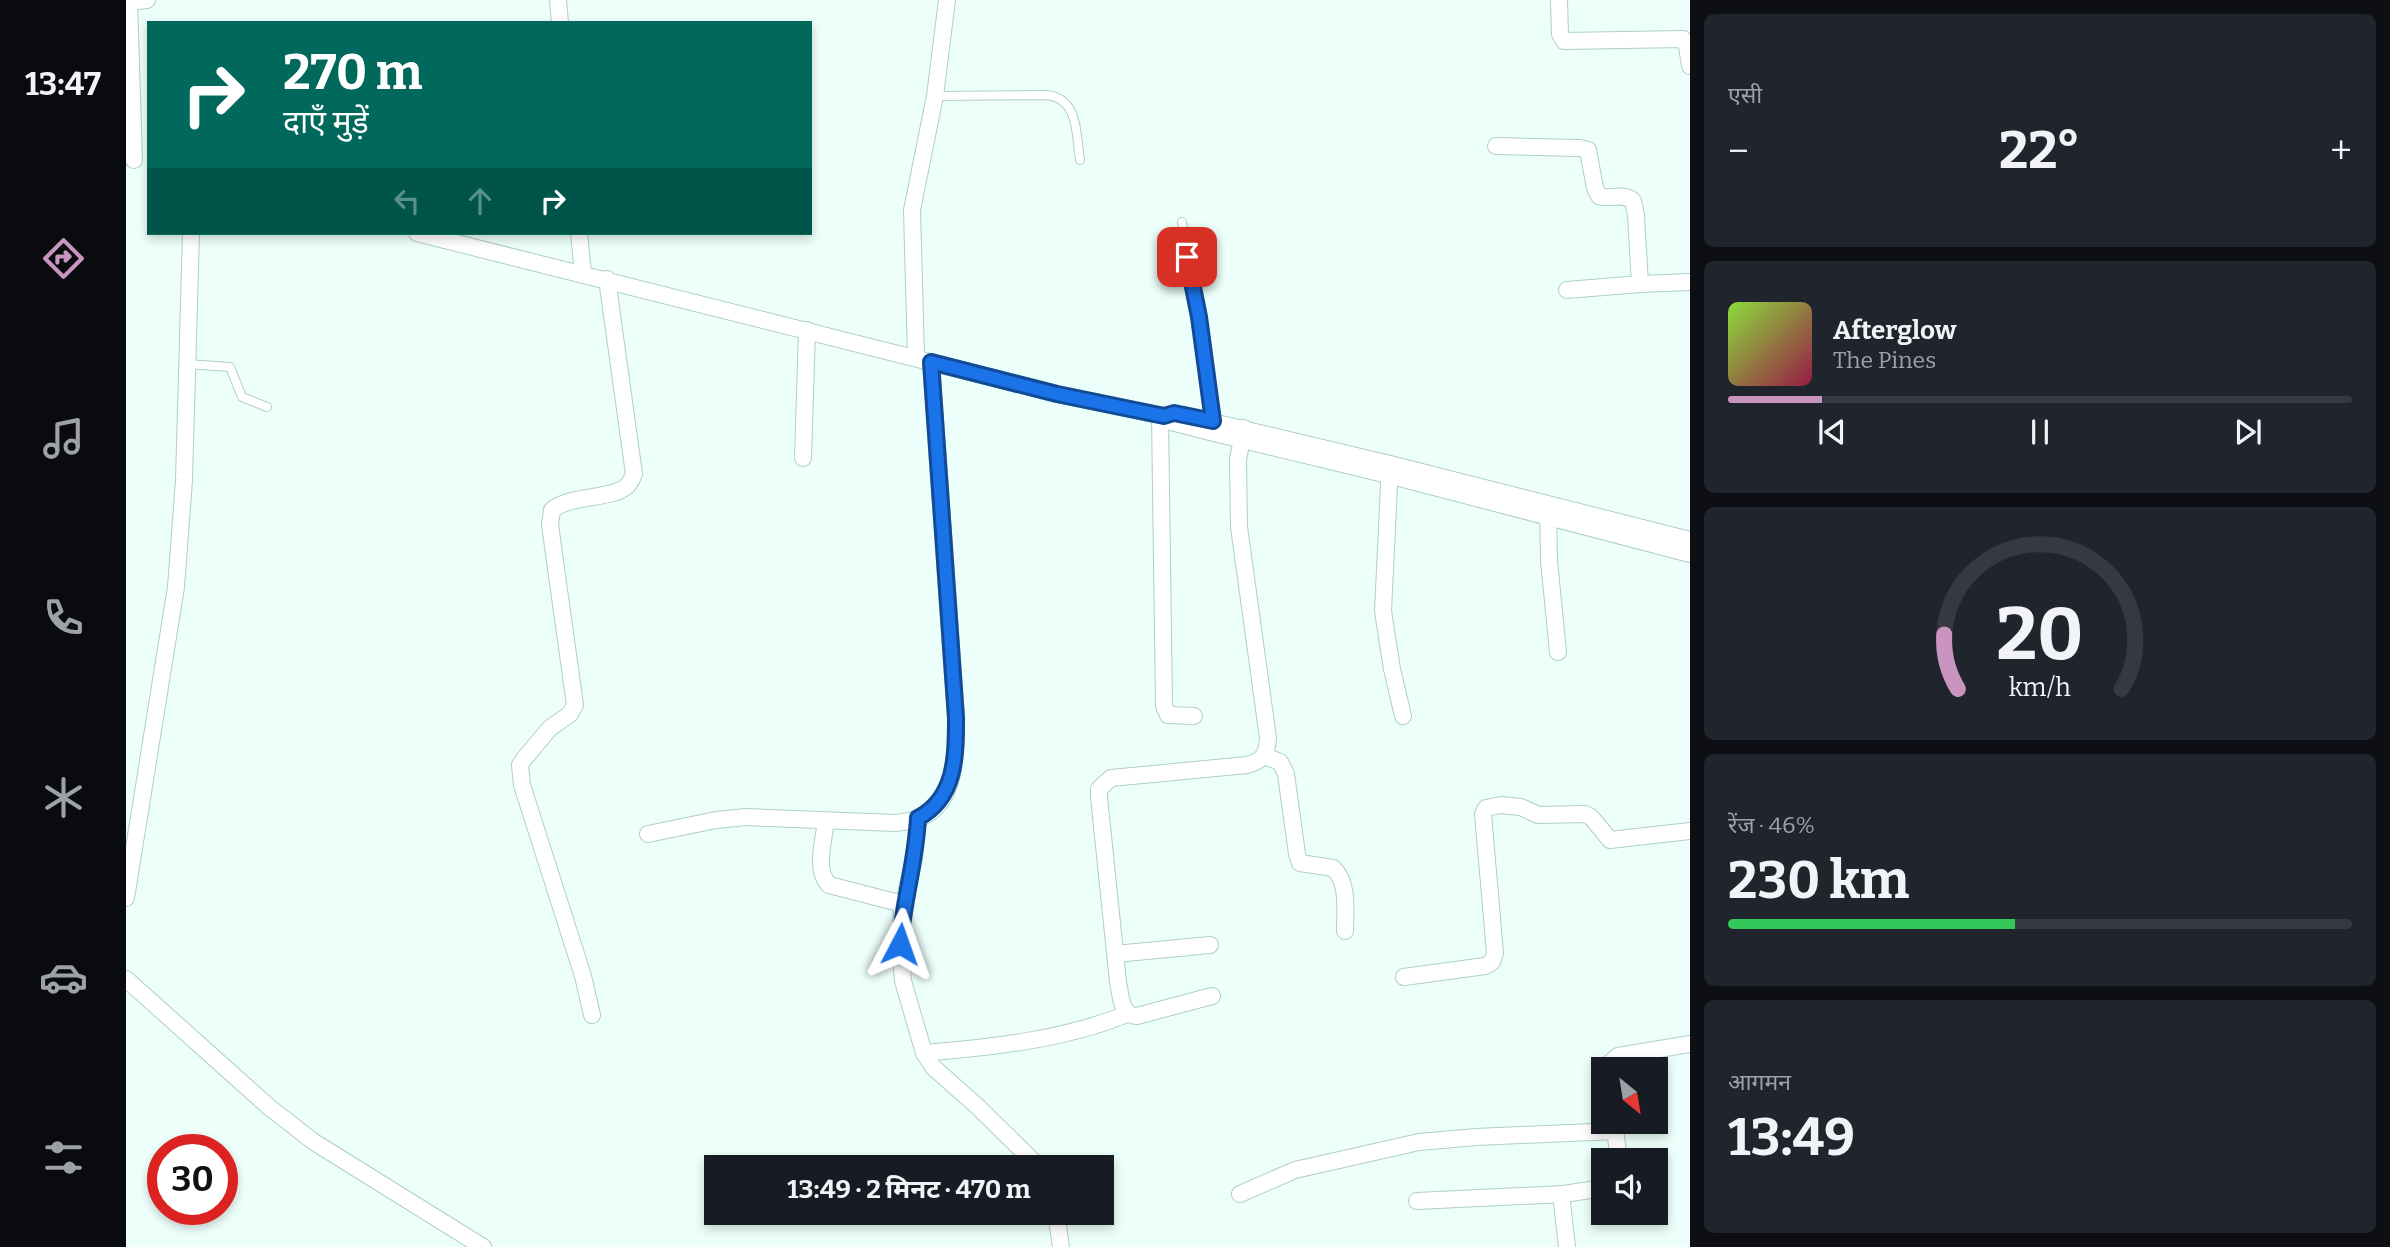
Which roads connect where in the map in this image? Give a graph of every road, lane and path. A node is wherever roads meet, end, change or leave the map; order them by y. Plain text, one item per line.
1 (147, 0) edge
2 (558, 0) edge
3 (947, 0) edge
4 (1559, 0) edge
5 (129, 1) edge
6 (560, 21) edge
7 (1690, 66) edge
8 (935, 96) junction
9 (1496, 146) dead end
10 (1080, 160) dead end
11 (136, 161) edge
12 (1182, 222) dead end
13 (191, 235) edge
14 (425, 235) edge
15 (579, 235) edge
16 (583, 274) junction
17 (607, 279) junction
18 (1690, 282) edge
19 (1640, 284) junction
20 (1567, 290) dead end
21 (807, 330) junction
22 (924, 360) junction
23 (187, 364) junction
24 (267, 407) dead end
25 (1162, 415) junction
26 (1213, 421) junction
27 (1242, 434) junction
28 (803, 457) dead end
29 (1389, 469) junction
30 (1548, 511) junction
31 (1690, 540) edge
32 (1690, 554) edge
33 (1558, 652) dead end
34 (1194, 716) dead end
35 (1403, 716) dead end
36 (1265, 756) junction
37 (918, 818) junction
38 (826, 821) junction
39 (1690, 831) edge
40 (648, 834) dead end
41 (126, 898) edge
42 (903, 904) junction
43 (1345, 930) dead end
44 (1210, 946) dead end
45 (1115, 954) junction
46 (1404, 977) dead end
47 (126, 979) edge
48 (1212, 996) dead end
49 (1128, 1014) junction
50 (592, 1015) dead end
51 (1690, 1044) edge
52 (924, 1053) junction
53 (1617, 1057) edge
54 (1591, 1128) edge
55 (1027, 1155) edge
56 (1591, 1190) edge
57 (1240, 1194) dead end
58 (1561, 1194) junction
59 (1417, 1202) dead end
60 (1058, 1225) edge
61 (484, 1247) edge
62 (1061, 1247) edge
63 (1567, 1247) edge

1 - 5 street
2 - 6 street
3 - 8 street
4 - 7 street
5 - 11 street
8 - 10 lane
8 - 22 street
9 - 19 street
12 - 26 lane
13 - 23 street
14 - 16 street
15 - 16 street
16 - 17 street
17 - 21 street
17 - 50 street
18 - 19 street
19 - 20 street
21 - 22 street
21 - 28 street
22 - 25 street
22 - 37 street
23 - 24 lane
23 - 41 street
25 - 26 street
25 - 27 street
25 - 34 street
26 - 27 street
27 - 29 street
27 - 36 street
29 - 30 street
29 - 35 street
30 - 31 street
30 - 32 street
30 - 33 street
36 - 43 street
36 - 45 street
37 - 38 street
37 - 42 street
38 - 40 street
38 - 42 street
39 - 46 street
42 - 52 street
44 - 45 street
45 - 49 street
47 - 61 street
48 - 49 street
49 - 52 street
51 - 53 street
52 - 55 street
54 - 57 street
56 - 58 street
58 - 59 street
58 - 63 street
60 - 62 street

